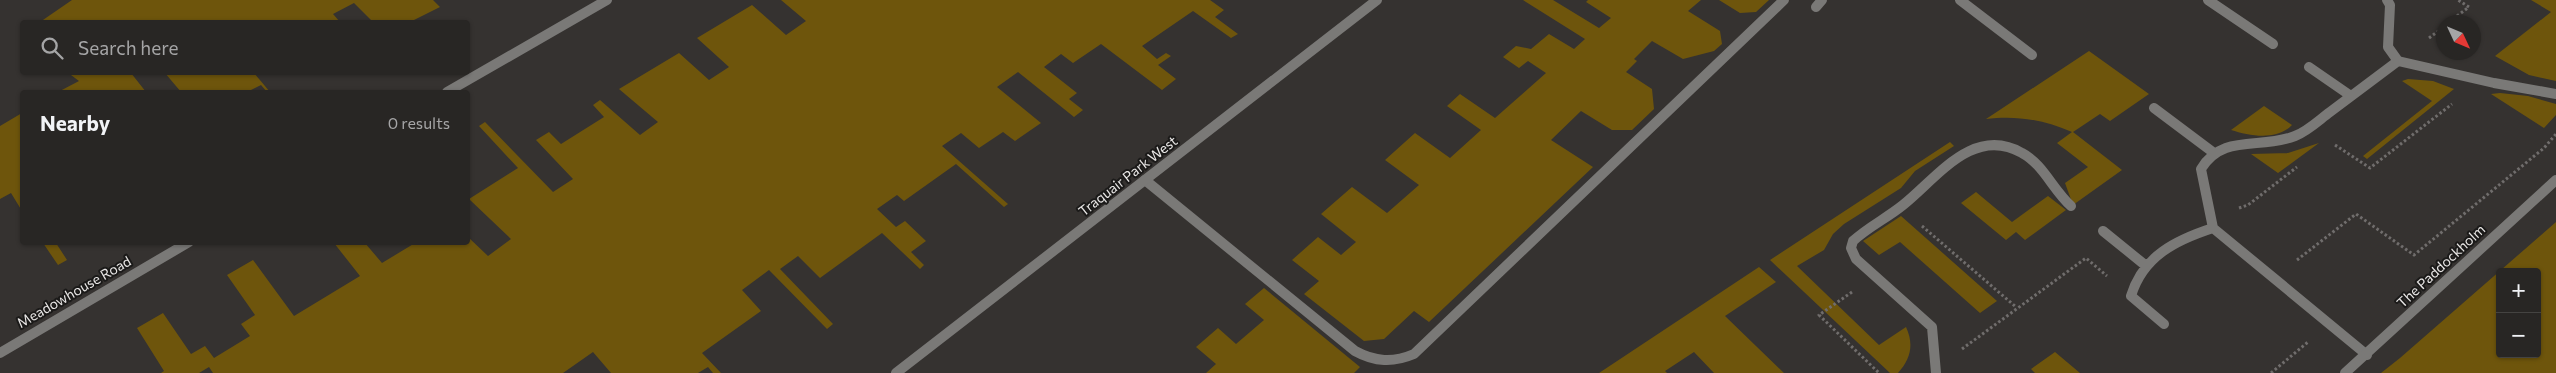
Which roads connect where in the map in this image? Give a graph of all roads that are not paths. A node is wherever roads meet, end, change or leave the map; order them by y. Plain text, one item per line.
1 (607, 0) edge
2 (1376, 0) edge
3 (1784, 0) edge
4 (1960, 0) edge
5 (2208, 0) edge
6 (2387, 0) edge
7 (2273, 44) dead end
8 (2032, 55) dead end
9 (2398, 61) junction
10 (2308, 68) dead end
11 (450, 90) edge
12 (2556, 94) edge
13 (2351, 96) junction
14 (2154, 108) dead end
15 (2214, 153) junction
16 (1145, 180) junction
17 (2556, 180) edge
18 (2071, 206) dead end
19 (2213, 228) junction
20 (2103, 231) dead end
21 (184, 245) edge
22 (2145, 265) junction
23 (2164, 324) dead end
24 (0, 353) edge
25 (2367, 354) junction
26 (1937, 370) edge
27 (896, 373) edge
28 (2345, 373) edge

1 - 11 street
2 - 16 street, Traquair Park West
3 - 16 street
4 - 8 street
5 - 7 street
6 - 9 street
9 - 12 street
9 - 13 street
10 - 13 street
13 - 15 street
14 - 15 street
15 - 19 street
16 - 27 street, Traquair Park West
17 - 25 street, The Paddockholm
18 - 26 street
19 - 22 street
19 - 25 street
20 - 22 street
21 - 24 street, Meadowhouse Road
22 - 23 street
25 - 28 street, The Paddockholm

